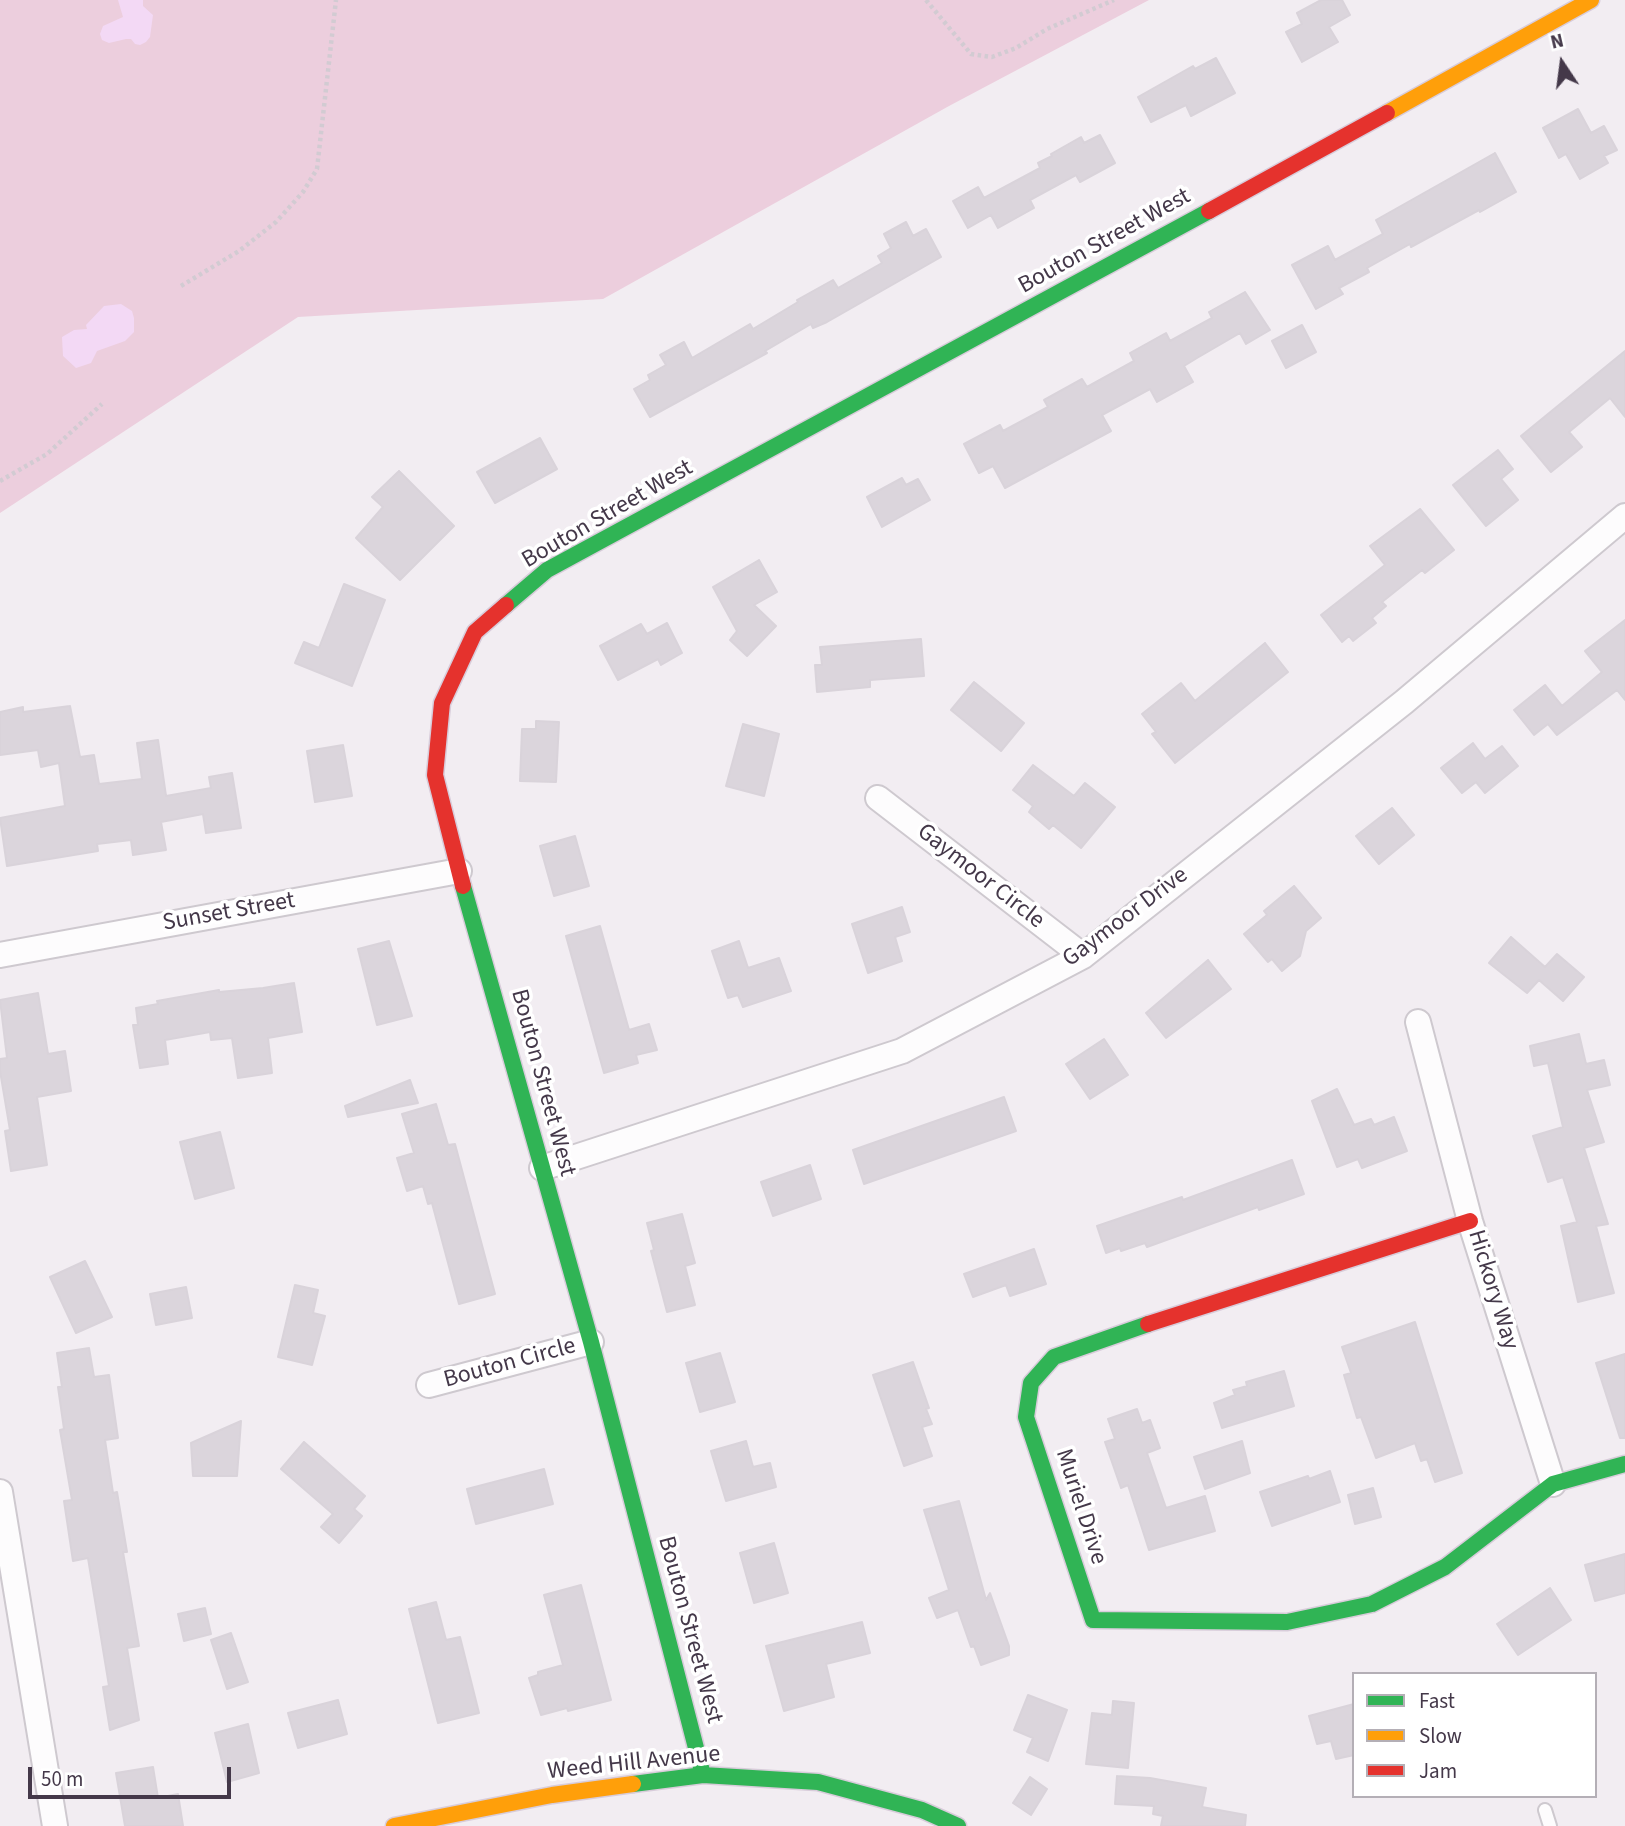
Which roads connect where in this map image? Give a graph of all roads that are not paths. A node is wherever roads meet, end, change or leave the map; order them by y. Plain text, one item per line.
1 (1591, 0) edge
2 (1625, 516) edge
3 (878, 798) dead end
4 (459, 871) junction
5 (0, 955) edge
6 (1083, 956) junction
7 (1418, 1022) dead end
8 (542, 1168) junction
9 (1470, 1221) junction
10 (591, 1342) junction
11 (429, 1385) dead end
12 (1625, 1464) edge
13 (1552, 1484) junction
14 (0, 1492) edge
15 (703, 1774) junction
16 (1545, 1810) dead end
17 (55, 1826) edge
18 (394, 1826) edge
19 (957, 1826) edge
20 (1550, 1826) edge

1 - 4 street, Bouton Street West
2 - 6 street, Gaymoor Drive
3 - 6 street, Gaymoor Circle
4 - 5 street, Sunset Street
4 - 8 street, Bouton Street West
6 - 8 street, Gaymoor Drive
7 - 9 street, Hickory Way
8 - 10 street, Bouton Street West
9 - 13 street, Hickory Way
9 - 13 street, Muriel Drive
10 - 11 street, Bouton Circle
10 - 15 street, Bouton Street West
12 - 13 street
14 - 17 street
15 - 18 street, Weed Hill Avenue
15 - 19 street, Weed Hill Avenue
16 - 20 lane

